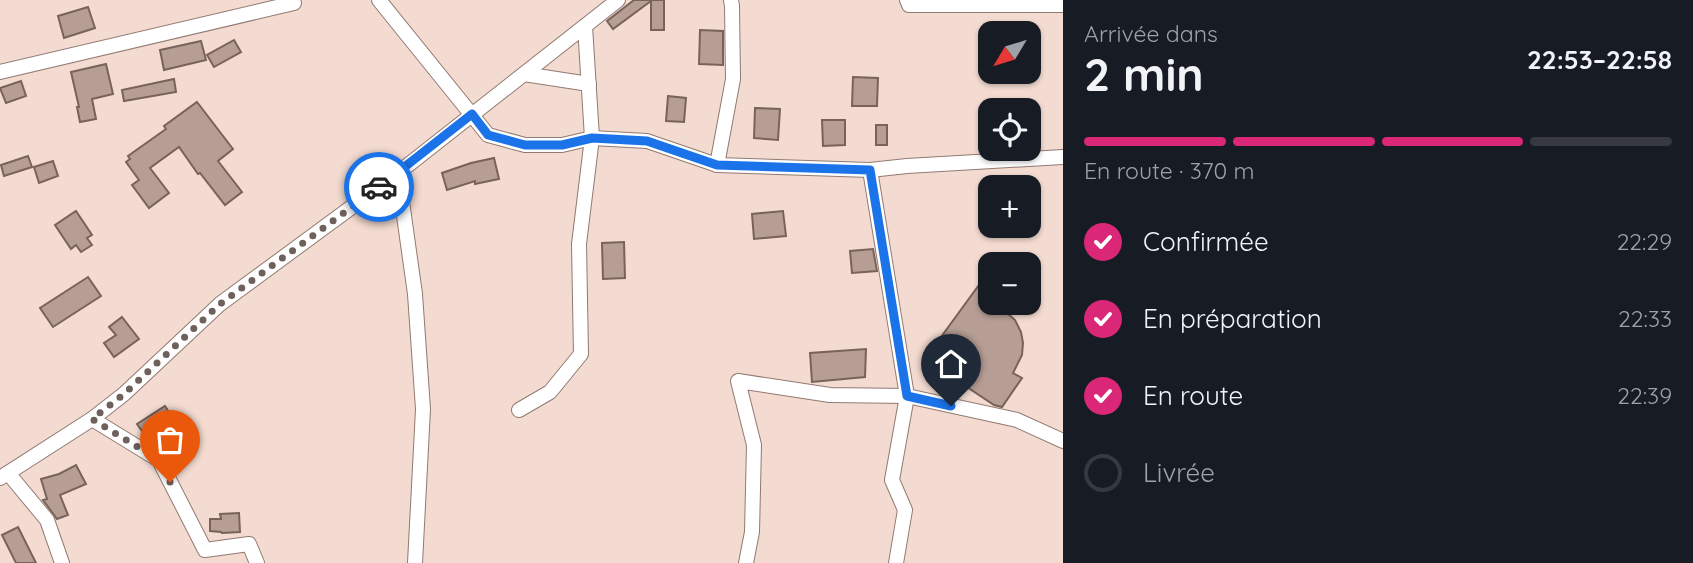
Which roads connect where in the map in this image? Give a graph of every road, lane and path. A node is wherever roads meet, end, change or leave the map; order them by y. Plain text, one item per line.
1 (379, 0) edge
2 (618, 0) edge
3 (731, 0) edge
4 (907, 0) edge
5 (294, 3) dead end
6 (1063, 5) edge
7 (585, 26) junction
8 (0, 72) edge
9 (524, 74) junction
10 (589, 84) junction
11 (472, 114) junction
12 (592, 138) junction
13 (1063, 158) edge
14 (717, 165) junction
15 (870, 170) junction
16 (398, 173) junction
17 (907, 396) junction
18 (519, 410) dead end
19 (92, 419) junction
20 (1063, 441) edge
21 (4, 475) edge
22 (62, 563) edge
23 (257, 563) edge
24 (415, 563) edge
25 (746, 563) edge
26 (896, 563) edge

1 - 11 street
2 - 7 street
3 - 14 street
4 - 6 street
5 - 8 street
7 - 9 street
7 - 10 street
9 - 10 street
9 - 11 street
10 - 12 street
11 - 12 street
11 - 16 street
12 - 14 street
12 - 18 street
13 - 15 street
14 - 15 street
15 - 17 street
16 - 19 street
16 - 24 street
17 - 20 street
17 - 25 street
17 - 26 street
19 - 21 street
19 - 23 street
21 - 22 street

